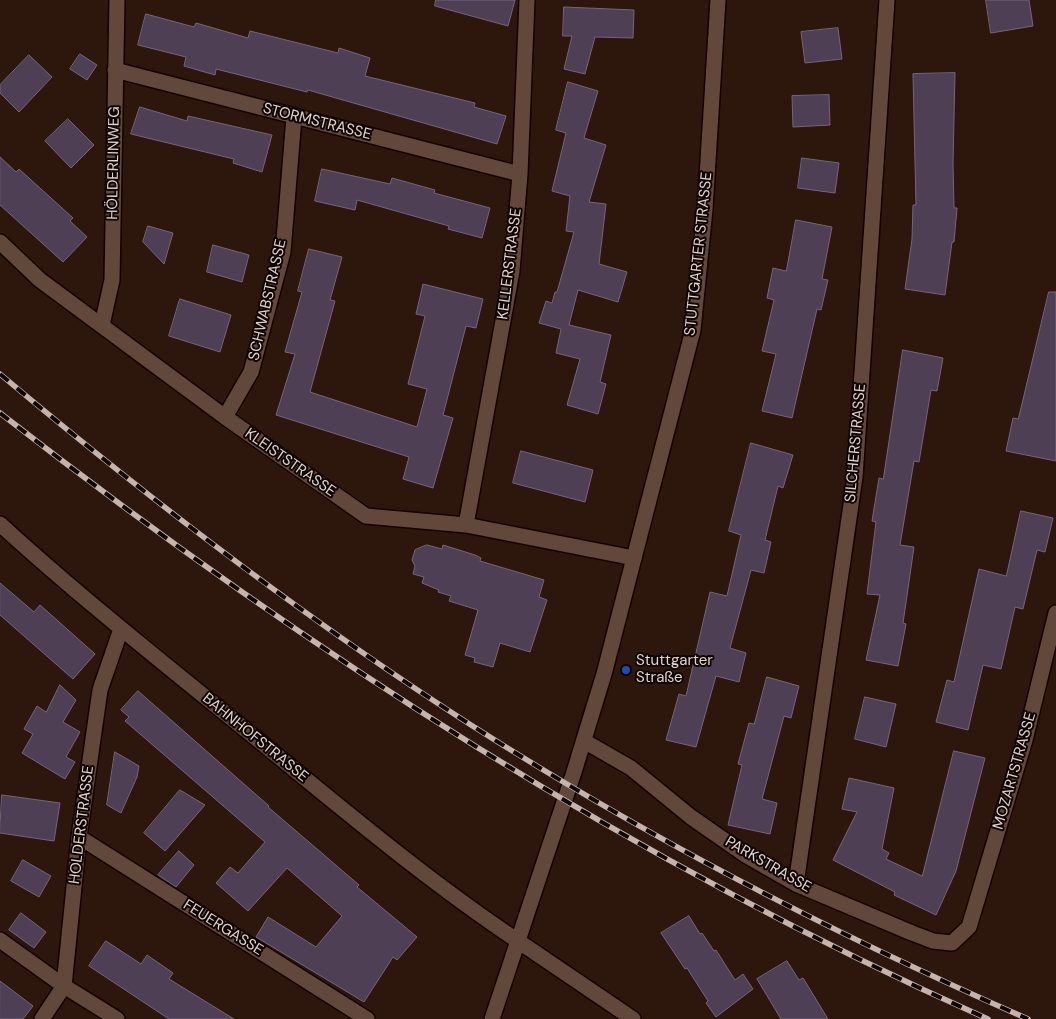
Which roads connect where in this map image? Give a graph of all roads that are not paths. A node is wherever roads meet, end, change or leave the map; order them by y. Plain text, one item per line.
1 (117, 0) edge
2 (527, 0) edge
3 (718, 0) edge
4 (887, 0) edge
5 (115, 70) junction
6 (294, 117) junction
7 (520, 174) junction
8 (0, 242) edge
9 (102, 325) junction
10 (225, 418) junction
11 (0, 524) edge
12 (466, 524) junction
13 (634, 558) junction
14 (1056, 613) edge
15 (121, 628) junction
16 (584, 740) junction
17 (79, 837) junction
18 (796, 884) junction
19 (969, 927) joint
20 (0, 940) edge
21 (518, 941) junction
22 (64, 986) junction
23 (42, 1019) edge
24 (117, 1019) edge
25 (367, 1019) edge
26 (492, 1019) edge
27 (632, 1019) edge

1 - 5 street, HÖLDERLINWEG
2 - 7 street, KELLERSTRASSE
3 - 13 street, STUTTGARTER STRASSE
4 - 18 street, SILCHERSTRASSE
5 - 6 street, STORMSTRASSE
5 - 9 street, HÖLDERLINWEG
6 - 7 street, STORMSTRASSE
6 - 10 street, SCHWABSTRASSE
7 - 12 street, KELLERSTRASSE
8 - 9 street, KLEISTSTRASSE
9 - 10 street, KLEISTSTRASSE
10 - 12 street, KLEISTSTRASSE
11 - 15 street, BAHNHOFSTRASSE
12 - 13 street, KLEISTSTRASSE
13 - 16 street, STUTTGARTER STRASSE
14 - 19 street, MOZARTSTRASSE
15 - 17 street, HOLDERSTRASSE
15 - 21 street, BAHNHOFSTRASSE
16 - 18 street, PARKSTRASSE
16 - 21 street, STUTTGARTER STRASSE
17 - 22 street, HOLDERSTRASSE
17 - 25 street, FEUERGASSE
18 - 19 street, PARKSTRASSE
20 - 22 street
21 - 26 street, STUTTGARTER STRASSE
21 - 27 street, BAHNHOFSTRASSE
22 - 23 street, HOLDERSTRASSE
22 - 24 street

